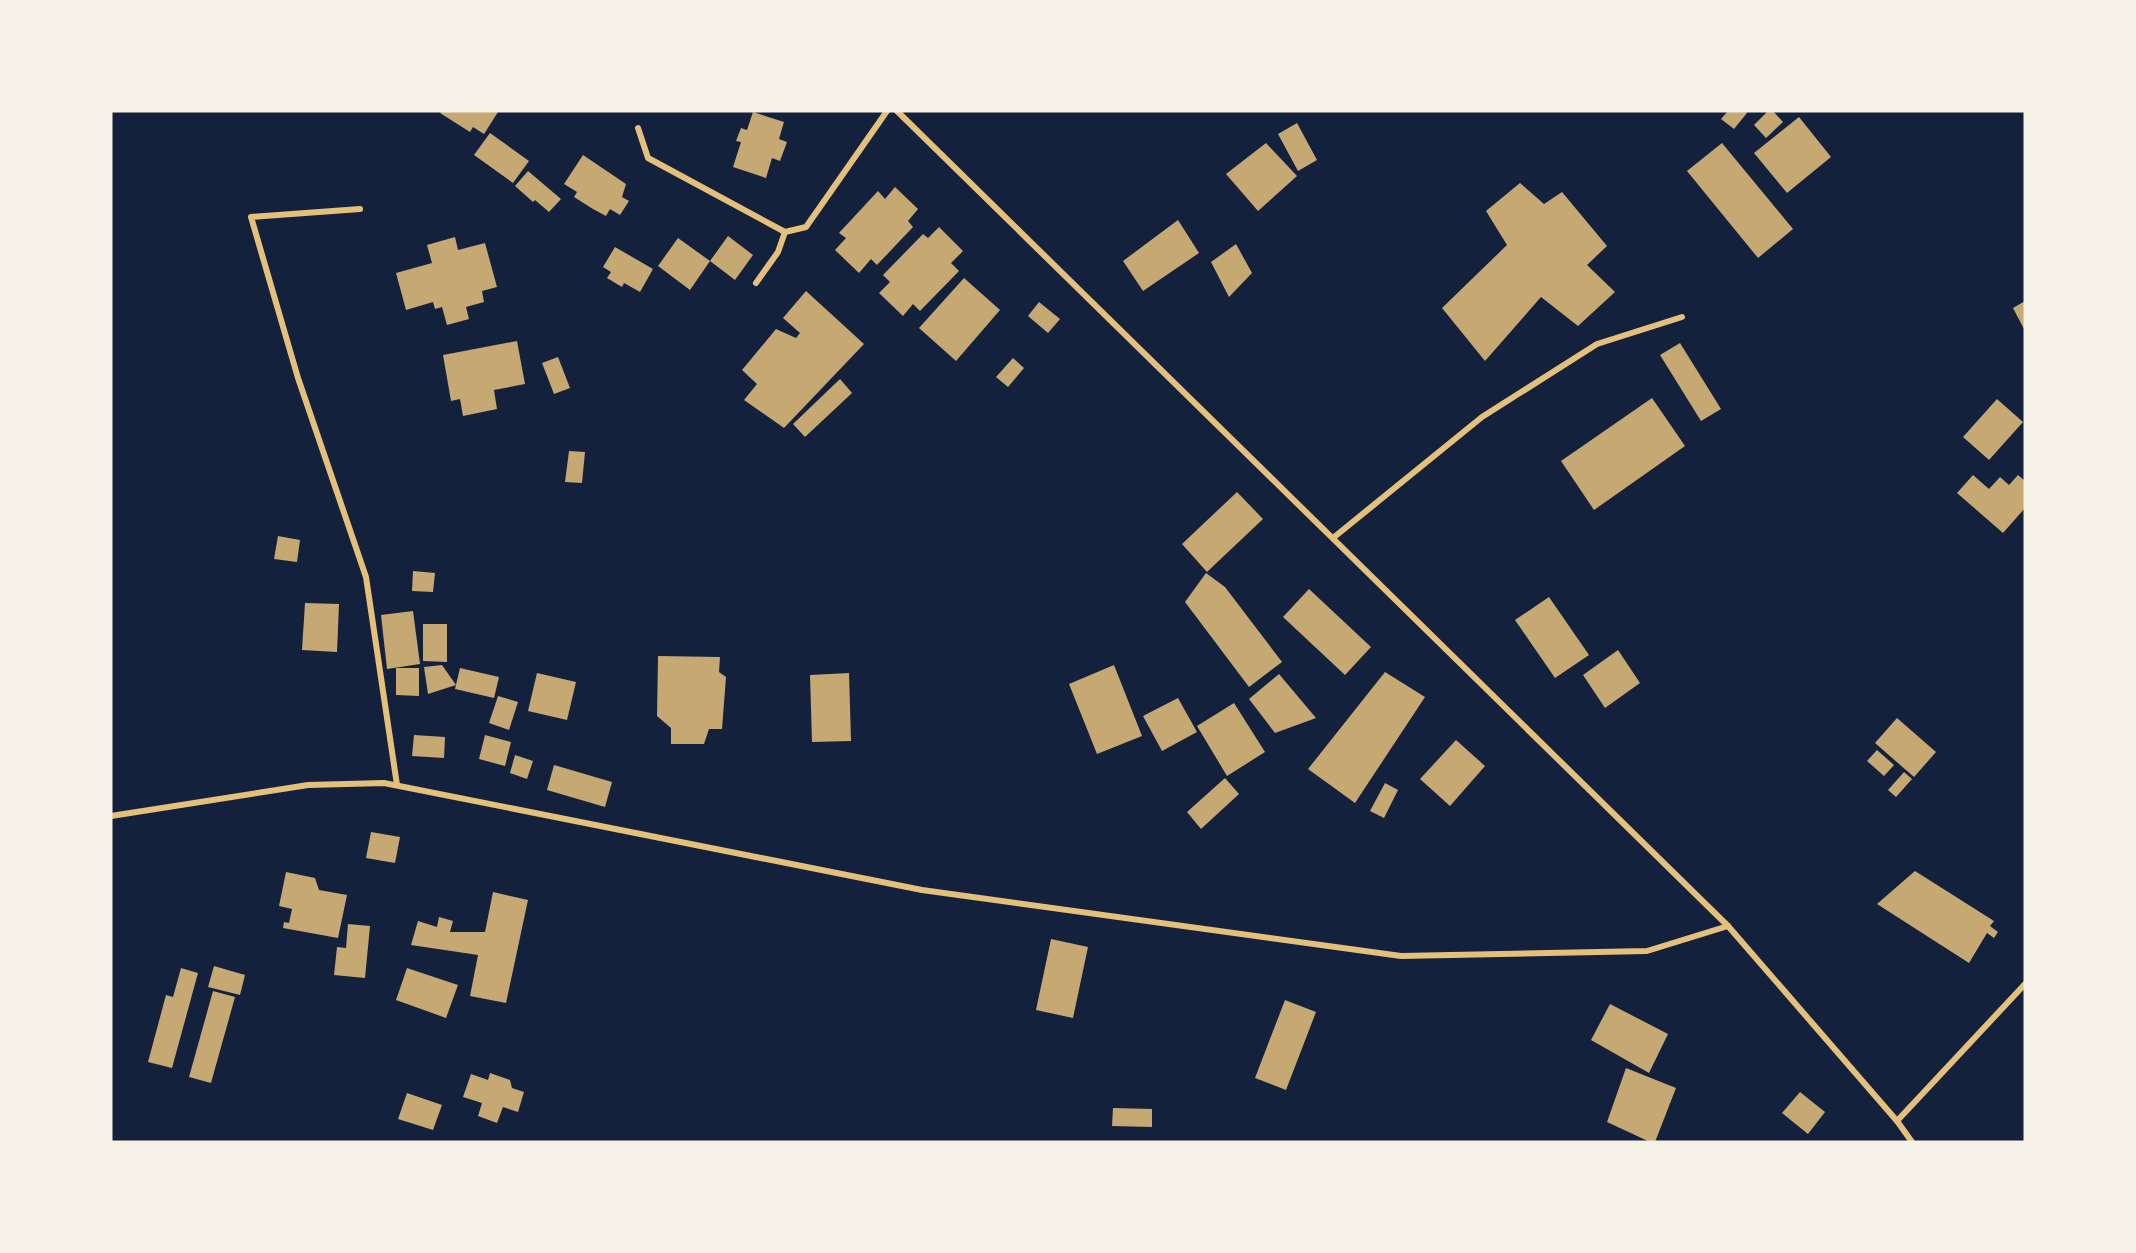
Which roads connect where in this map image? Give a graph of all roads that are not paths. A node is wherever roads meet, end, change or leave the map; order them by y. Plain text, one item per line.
1 (887, 111) edge
2 (897, 111) edge
3 (638, 128) dead end
4 (360, 209) dead end
5 (785, 232) junction
6 (756, 283) dead end
7 (1682, 317) dead end
8 (1333, 538) junction
9 (396, 785) junction
10 (111, 816) edge
11 (1728, 926) junction
12 (2025, 984) edge
13 (1897, 1121) junction
14 (1912, 1142) edge

1 - 5 street
2 - 8 street
3 - 5 street
4 - 9 street
5 - 6 street
7 - 8 street
8 - 11 street
9 - 10 street
9 - 11 street
11 - 13 street
12 - 13 street
13 - 14 street

